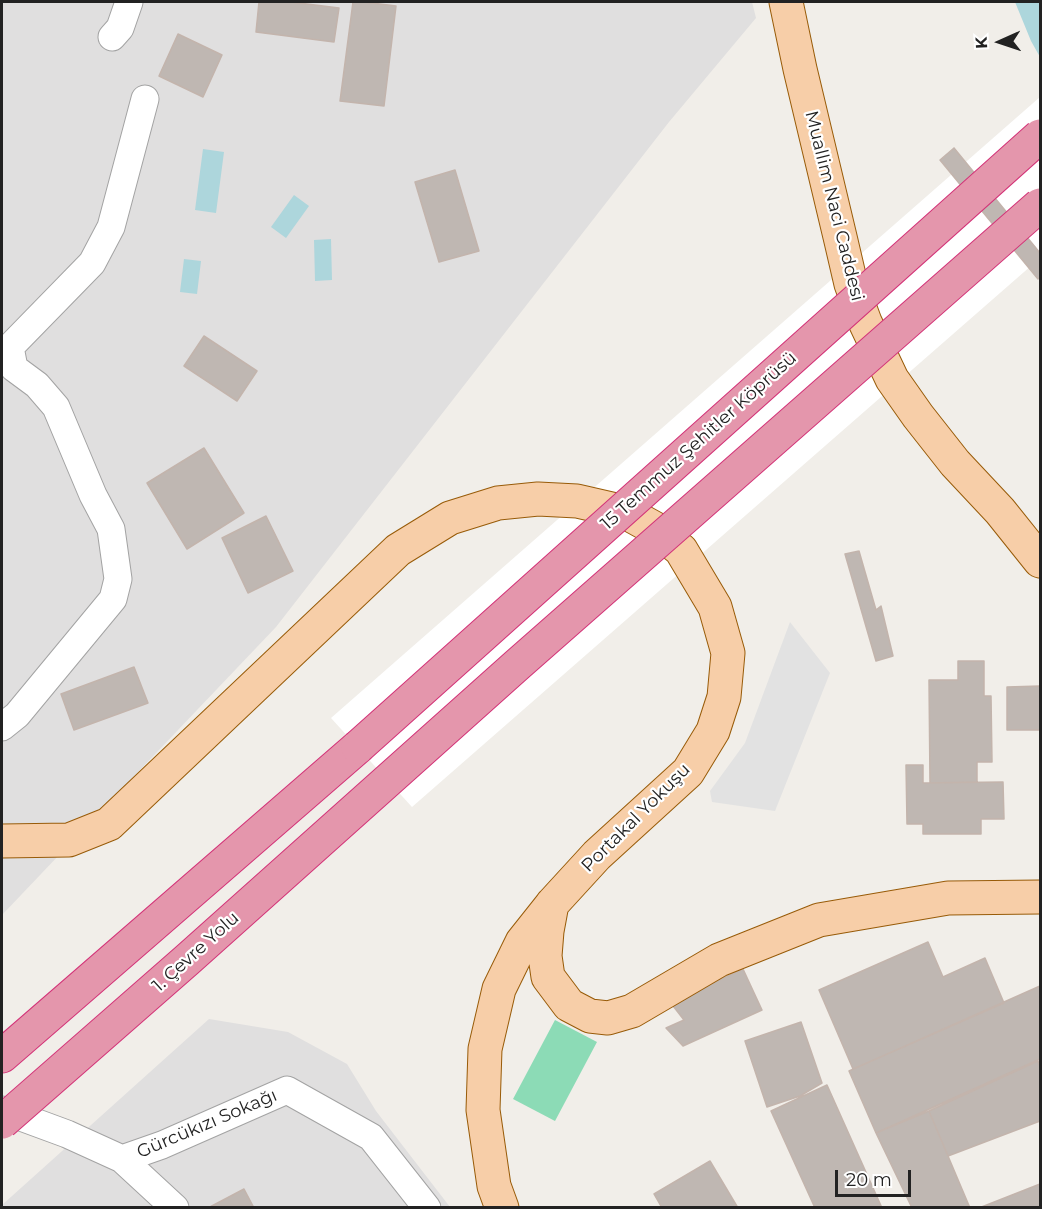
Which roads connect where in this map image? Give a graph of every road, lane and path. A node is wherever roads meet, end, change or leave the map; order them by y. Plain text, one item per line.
1 (129, 2) edge
2 (786, 2) edge
3 (112, 38) dead end
4 (146, 99) dead end
5 (1041, 136) edge
6 (1041, 205) edge
7 (1000, 511) junction
8 (1041, 539) edge
9 (1041, 561) edge
10 (2, 727) edge
11 (2, 841) edge
12 (1041, 897) edge
13 (553, 903) junction
14 (2, 1056) edge
15 (2, 1110) edge
16 (2, 1122) edge
17 (122, 1159) junction
18 (176, 1208) edge
19 (427, 1208) edge
20 (502, 1208) edge

1 - 3 street
2 - 7 main road, Muallim Naci Caddesi
4 - 10 street
5 - 14 highway, 15 Temmuz Şehitler Köprüsü, bridge
6 - 16 highway, 1. Çevre Yolu, bridge
7 - 8 main road, Muallim Naci Caddesi
7 - 9 main road, Muallim Naci Caddesi
11 - 13 main road, Portakal Yokuşu
12 - 13 main road
13 - 20 main road, Portakal Yokuşu
15 - 17 street
17 - 18 street
17 - 19 street, Gürcükızı Sokağı

